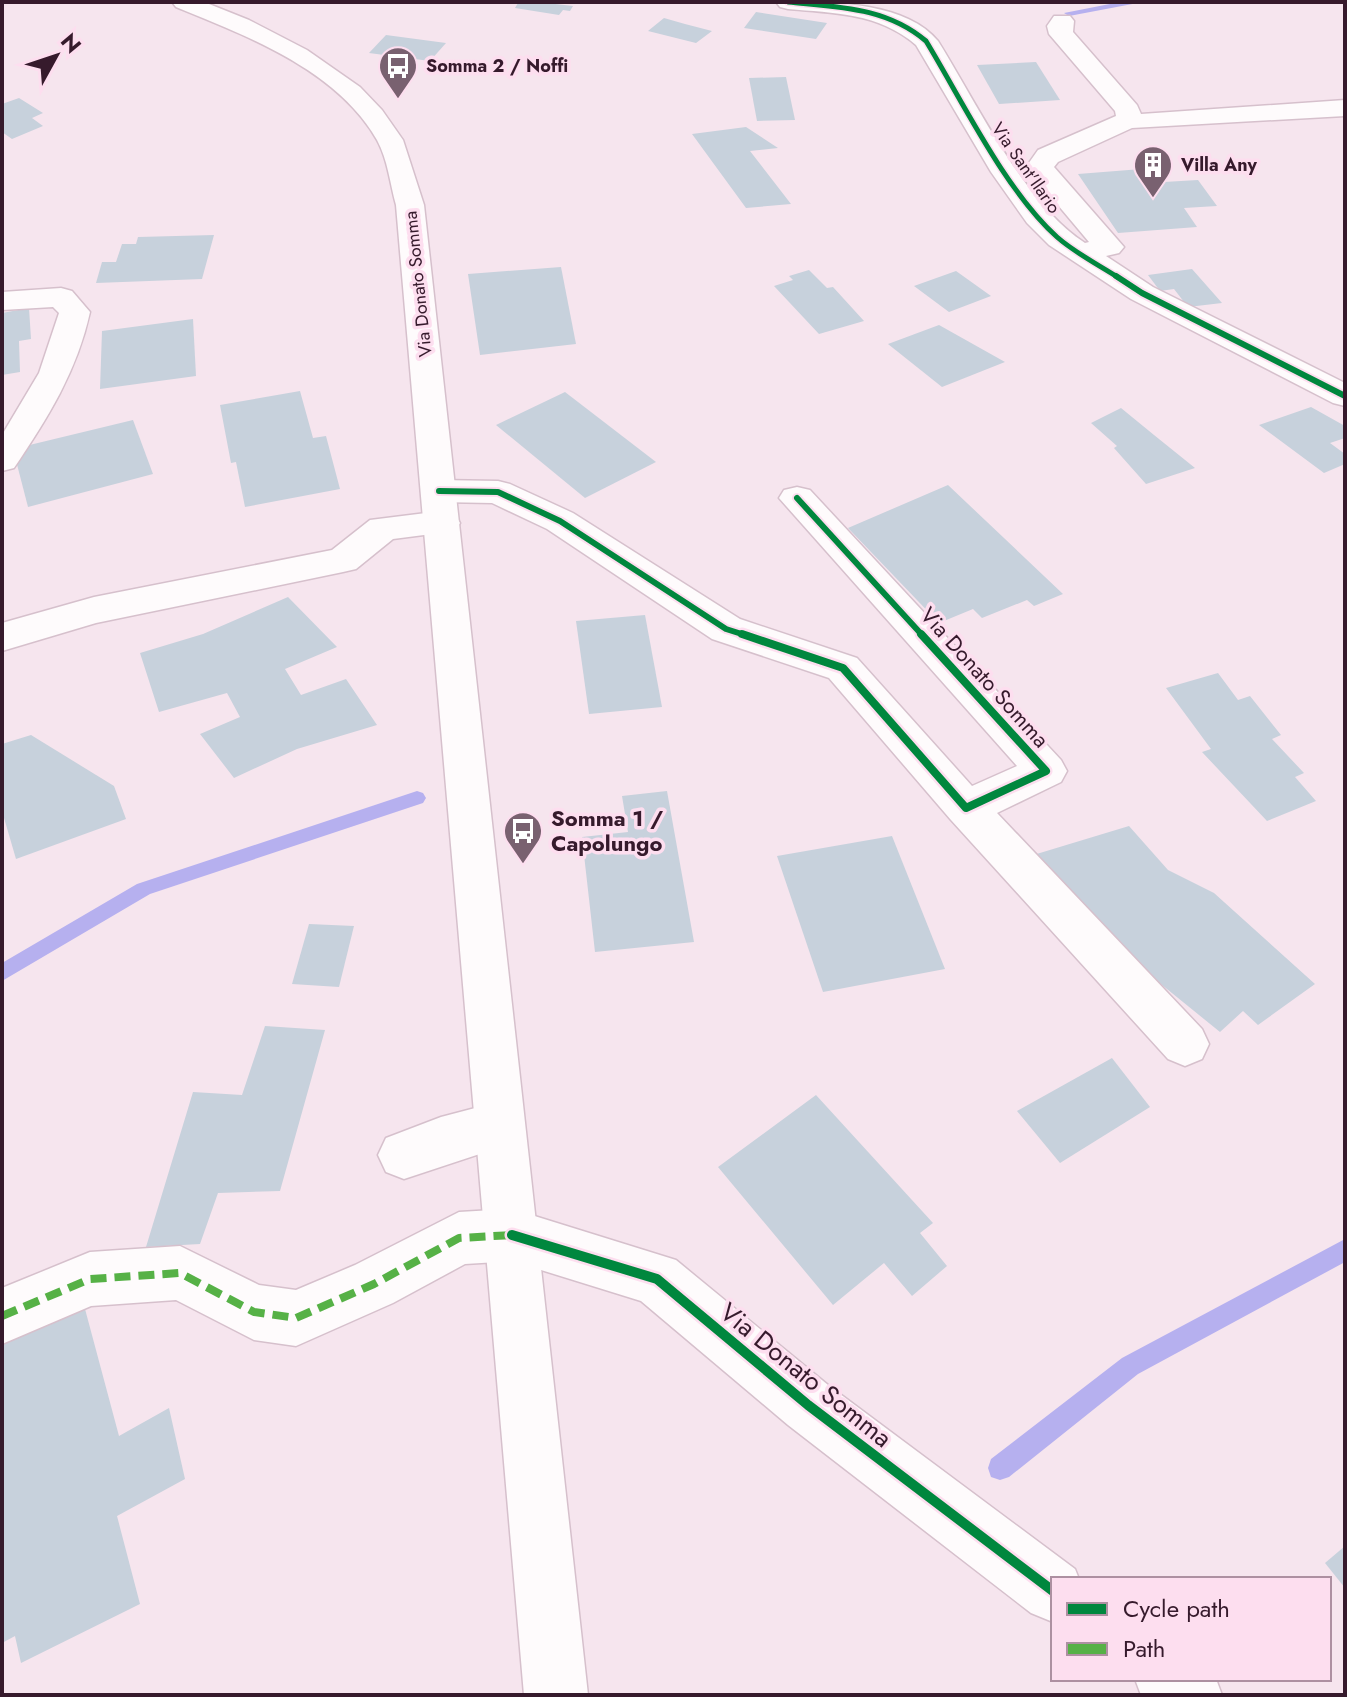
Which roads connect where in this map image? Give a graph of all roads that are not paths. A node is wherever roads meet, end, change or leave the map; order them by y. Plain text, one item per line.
1 (184, 2) edge
2 (788, 2) edge
3 (1062, 21) dead end
4 (1345, 108) edge
5 (1129, 120) junction
6 (1079, 254) junction
7 (2, 301) edge
8 (1345, 396) edge
9 (2, 460) edge
10 (797, 498) dead end
11 (440, 507) junction
12 (2, 637) edge
13 (966, 808) junction
14 (1185, 1044) dead end
15 (498, 1125) junction
16 (404, 1155) dead end
17 (512, 1235) junction
18 (2, 1316) edge
19 (1051, 1589) edge
20 (1170, 1681) edge
21 (556, 1695) edge
22 (1190, 1695) edge

1 - 11 street, Via Donato Somma
2 - 6 street, Via Sant'Ilario
3 - 5 street
4 - 5 street, Via Sant'Ilario
5 - 6 street, Via Sant'Ilario
6 - 8 street, Via Sant'Ilario
7 - 9 street
10 - 13 street, Via Donato Somma
11 - 12 street
11 - 13 street
11 - 15 street, Via Donato Somma
13 - 14 street
15 - 16 street
15 - 17 street, Via Donato Somma
17 - 18 street
17 - 19 street, Via Donato Somma
17 - 21 street, Via Donato Somma
20 - 22 street

